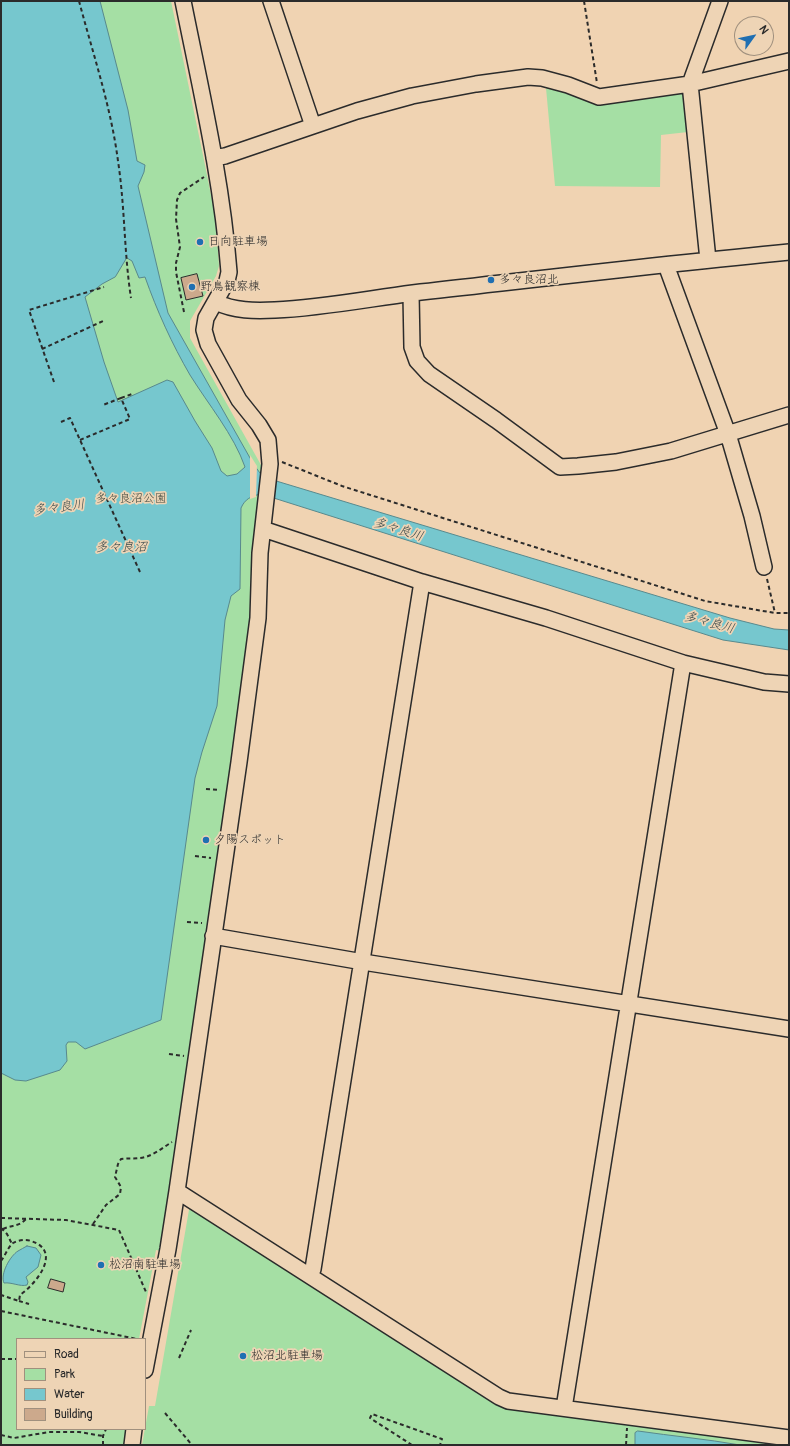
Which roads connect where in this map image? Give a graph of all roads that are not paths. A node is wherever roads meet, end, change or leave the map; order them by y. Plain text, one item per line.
1 (183, 1) edge
2 (271, 1) edge
3 (720, 1) edge
4 (789, 61) edge
5 (690, 84) junction
6 (313, 126) junction
7 (214, 158) junction
8 (789, 252) edge
9 (708, 260) junction
10 (666, 265) junction
11 (411, 294) junction
12 (216, 302) junction
13 (789, 415) edge
14 (728, 434) junction
15 (263, 529) junction
16 (764, 566) road end
17 (422, 582) junction
18 (683, 663) junction
19 (789, 684) edge
20 (213, 936) junction
21 (363, 962) junction
22 (628, 1004) junction
23 (789, 1029) edge
24 (177, 1191) junction
25 (310, 1276) junction
26 (146, 1365) edge
27 (564, 1408) junction
28 (134, 1430) edge
29 (789, 1438) edge
30 (132, 1445) edge

1 - 7 street
2 - 6 street
3 - 5 street
4 - 5 street
5 - 6 street
5 - 9 street
6 - 7 street
7 - 12 street
8 - 9 street
9 - 10 street
10 - 11 street
10 - 14 street
11 - 12 street
11 - 14 street
12 - 15 street
13 - 14 street
14 - 16 street
15 - 17 street
15 - 20 street
17 - 18 street
17 - 21 street
18 - 19 street
18 - 22 street
20 - 21 street
20 - 24 street
21 - 22 street
21 - 25 street
22 - 23 street
22 - 27 street
24 - 25 street
24 - 26 street
25 - 27 street
27 - 29 street
28 - 30 street

